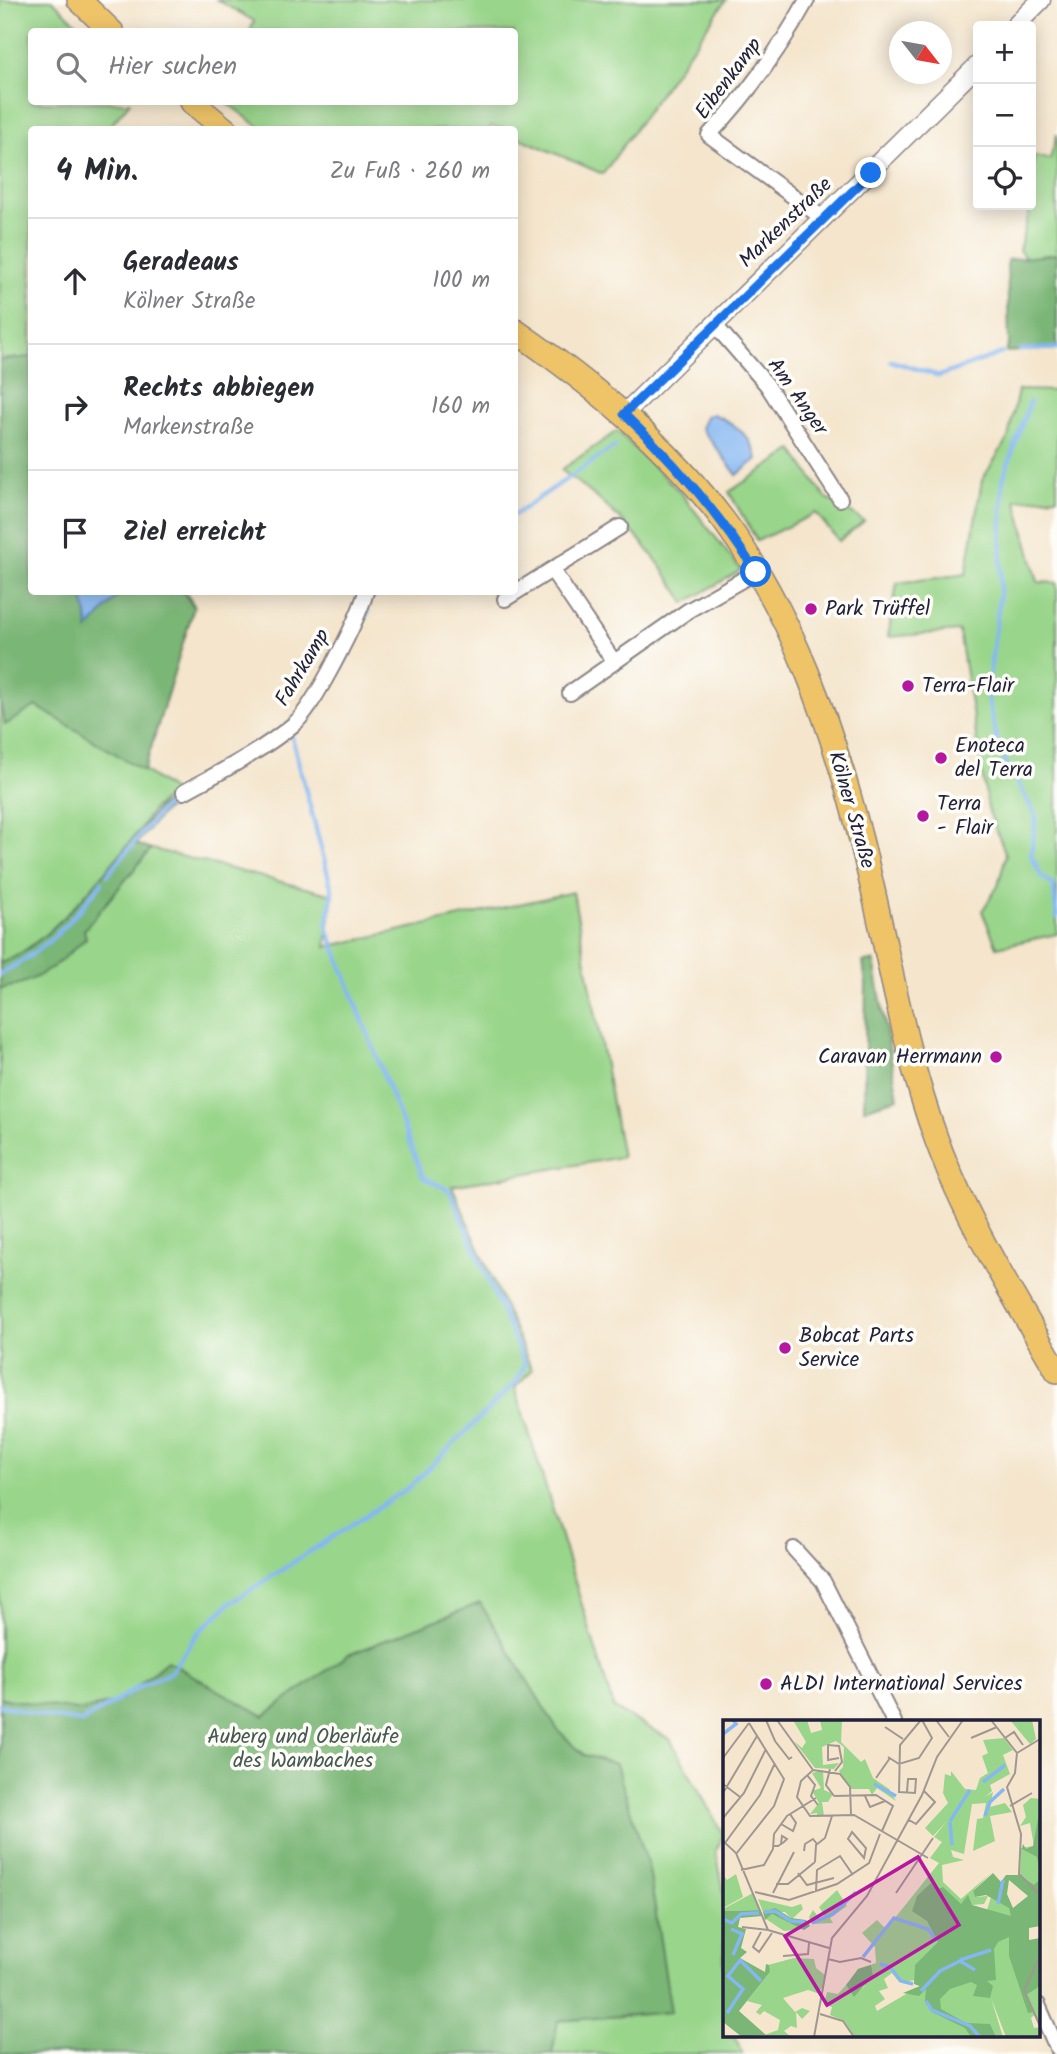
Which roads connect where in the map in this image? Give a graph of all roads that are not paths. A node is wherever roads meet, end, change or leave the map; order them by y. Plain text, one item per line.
1 (79, 0) edge
2 (807, 0) edge
3 (1041, 0) edge
4 (1020, 21) edge
5 (108, 28) edge
6 (973, 70) edge
7 (196, 105) edge
8 (221, 126) edge
9 (824, 219) junction
10 (713, 324) junction
11 (518, 333) edge
12 (624, 414) junction
13 (840, 499) dead end
14 (620, 527) dead end
15 (552, 570) junction
16 (756, 572) junction
17 (518, 591) edge
18 (365, 595) edge
19 (511, 595) edge
20 (505, 599) dead end
21 (614, 662) junction
22 (570, 693) dead end
23 (184, 792) dead end
24 (1057, 1371) edge
25 (794, 1549) dead end
26 (893, 1720) edge
27 (1040, 2010) edge
28 (1057, 2048) edge

1 - 5 main road
2 - 9 street, Eibenkamp
3 - 4 street
6 - 9 street, Markenstraße
7 - 8 main road
9 - 10 street, Markenstraße
10 - 12 street, Markenstraße
10 - 13 street, Am Anger
11 - 12 main road, Kölner Straße
12 - 16 main road, Kölner Straße
14 - 15 street
15 - 17 street
15 - 21 street
16 - 21 street
16 - 24 main road, Kölner Straße
18 - 23 street, Fahrkamp
19 - 20 street
21 - 22 street
25 - 26 street
27 - 28 street

